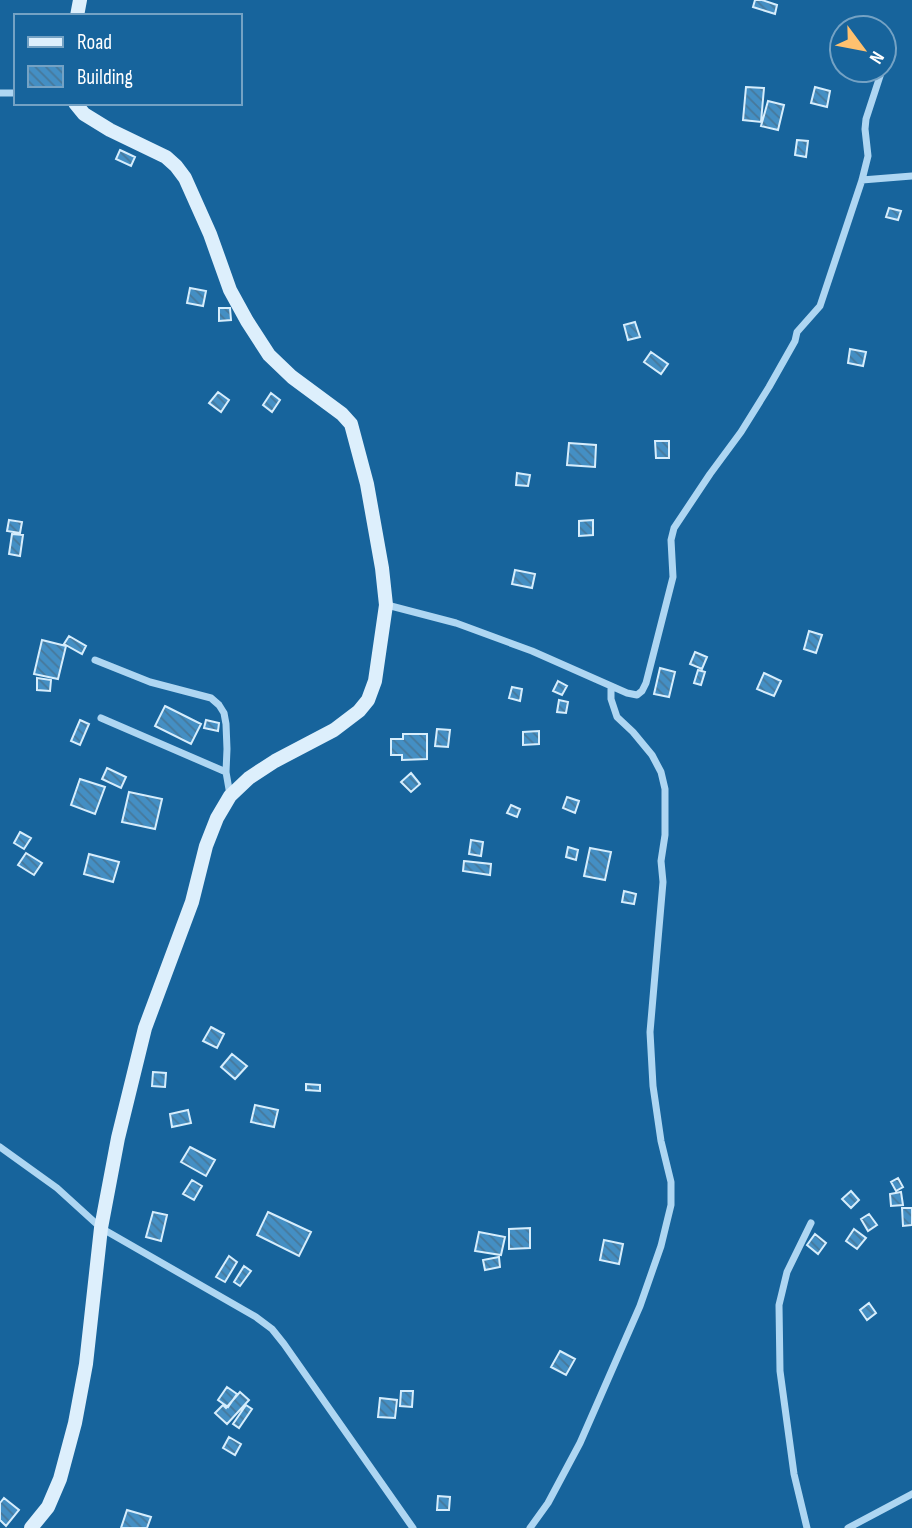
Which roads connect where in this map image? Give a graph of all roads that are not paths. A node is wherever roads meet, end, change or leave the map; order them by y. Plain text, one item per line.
1 (878, 84) edge
2 (77, 105) edge
3 (912, 176) edge
4 (862, 180) junction
5 (386, 605) junction
6 (95, 660) dead end
7 (611, 686) junction
8 (101, 718) dead end
9 (226, 772) junction
10 (230, 796) junction
11 (0, 1147) edge
12 (811, 1223) dead end
13 (101, 1228) junction
14 (912, 1494) edge
15 (31, 1528) edge
16 (413, 1528) edge
17 (530, 1528) edge
18 (807, 1528) edge
19 (848, 1528) edge

1 - 4 street
2 - 5 street
3 - 4 street
4 - 7 street
5 - 7 street
5 - 10 street
6 - 9 street
7 - 17 street
8 - 9 street
9 - 10 street
10 - 13 street
11 - 13 street
12 - 18 street
13 - 15 street
13 - 16 street
14 - 19 street

